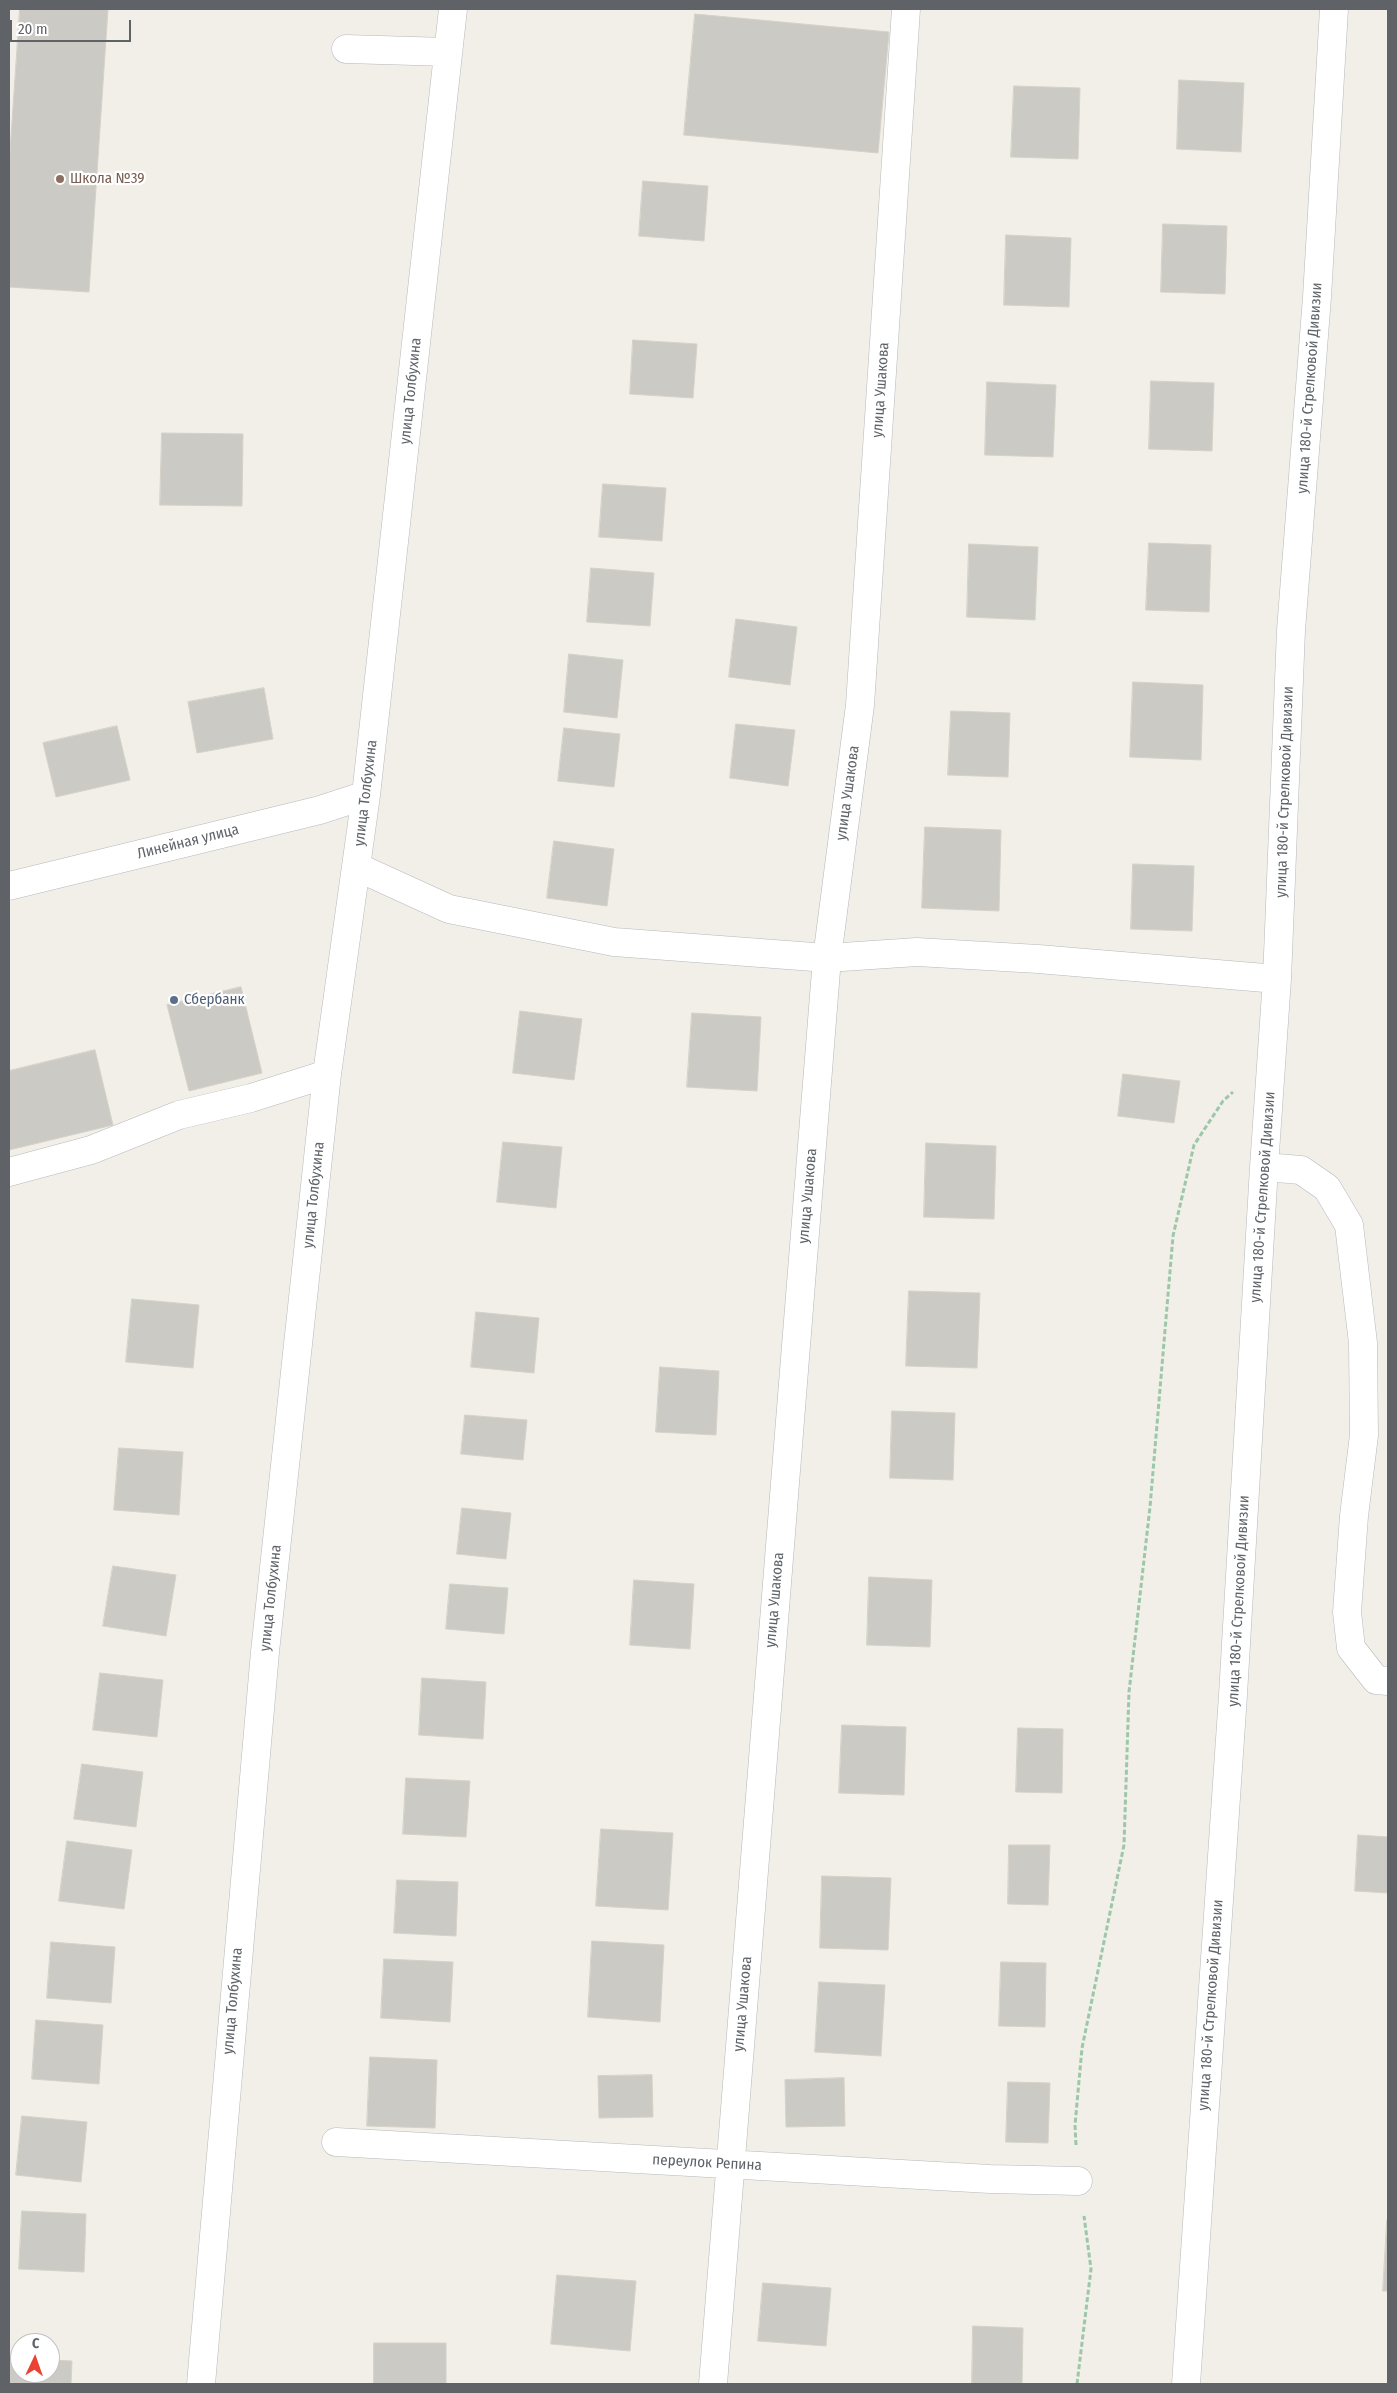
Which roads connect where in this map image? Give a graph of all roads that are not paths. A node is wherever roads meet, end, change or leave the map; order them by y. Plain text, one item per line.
1 (453, 9) edge
2 (906, 9) edge
3 (1334, 9) edge
4 (346, 48) dead end
5 (448, 52) junction
6 (366, 795) junction
7 (357, 867) junction
8 (9, 886) edge
9 (827, 958) junction
10 (1277, 979) junction
11 (327, 1074) junction
12 (1264, 1167) junction
13 (9, 1172) edge
14 (1382, 1680) edge
15 (336, 2142) dead end
16 (730, 2164) junction
17 (1078, 2180) road end
18 (201, 2384) edge
19 (713, 2384) edge
20 (1186, 2384) edge

1 - 5 street, улица Толбухина
2 - 9 street, улица Ушакова
3 - 10 street, улица 180-й Стрелковой Дивизии
4 - 5 street
5 - 6 street, улица Толбухина
6 - 7 street, улица Толбухина
6 - 8 street, Линейная улица
7 - 9 street
7 - 11 street, улица Толбухина
9 - 10 street
9 - 16 street, улица Ушакова
10 - 12 street, улица 180-й Стрелковой Дивизии
11 - 13 street
11 - 18 street, улица Толбухина
12 - 14 street
12 - 20 street, улица 180-й Стрелковой Дивизии
15 - 16 street, переулок Репина
16 - 17 street, переулок Репина
16 - 19 street, улица Ушакова

